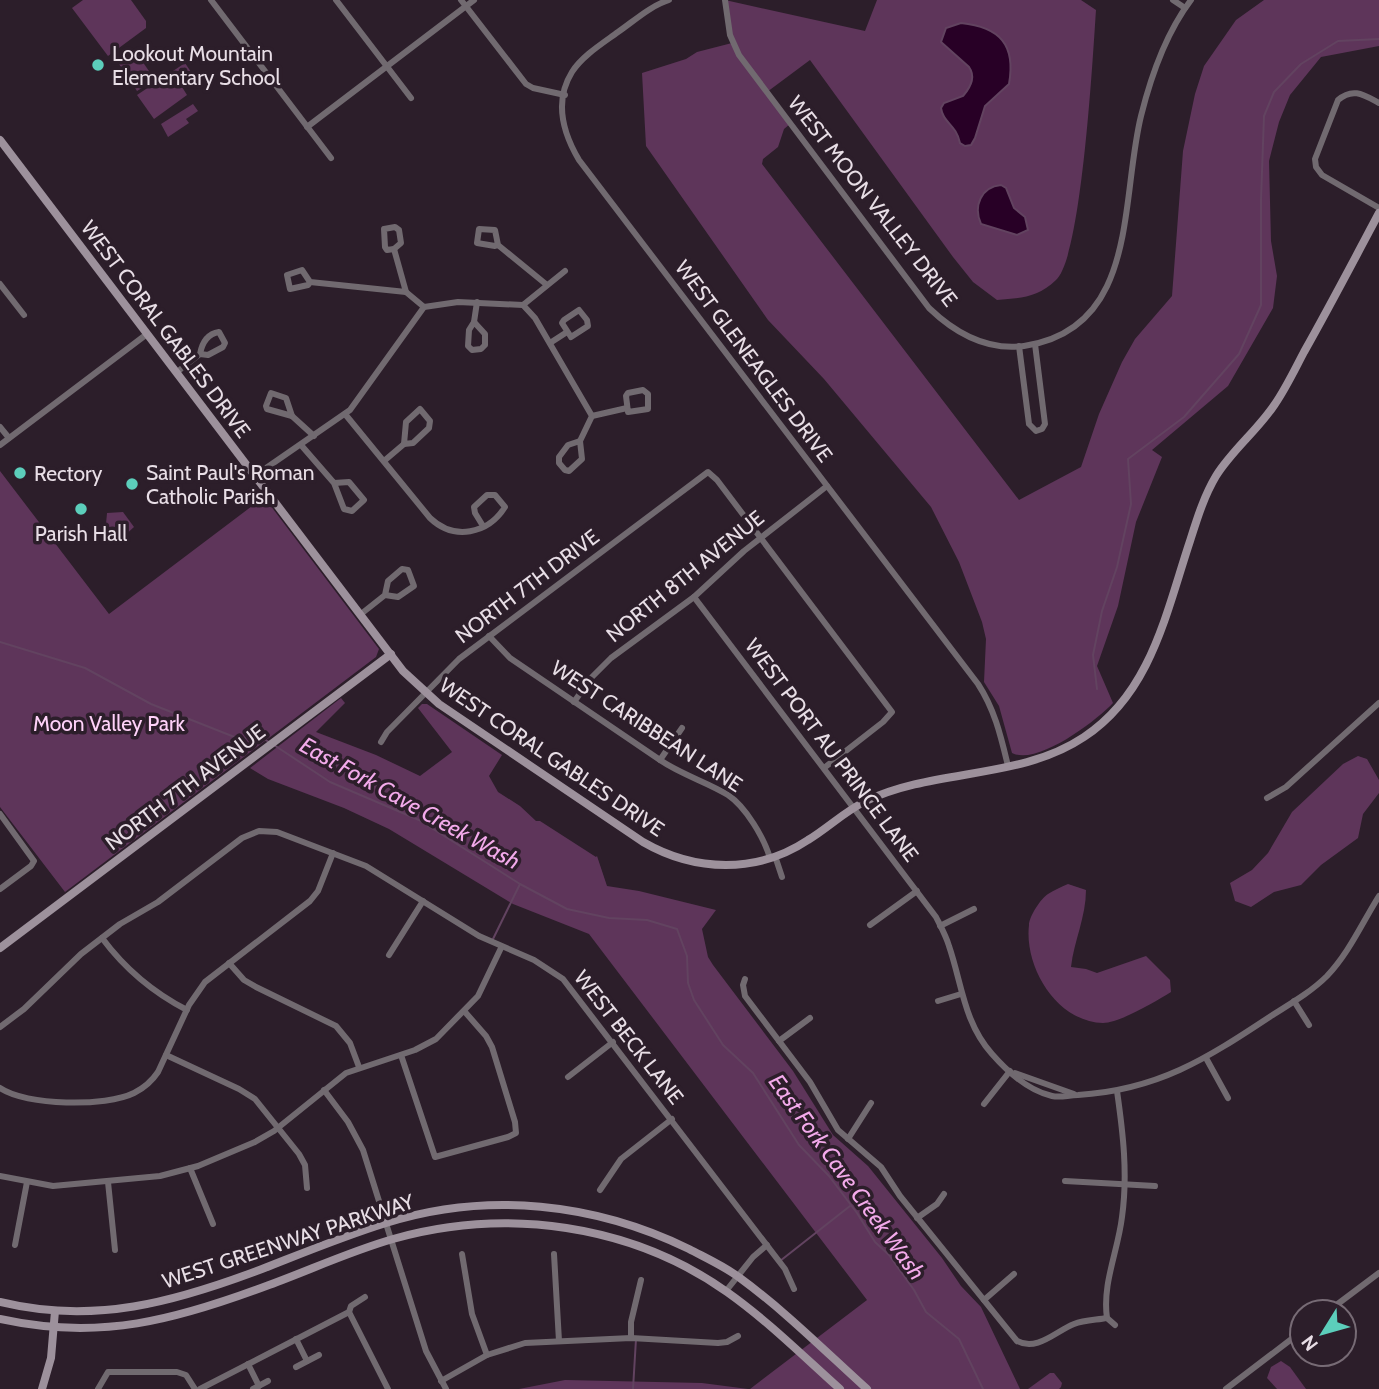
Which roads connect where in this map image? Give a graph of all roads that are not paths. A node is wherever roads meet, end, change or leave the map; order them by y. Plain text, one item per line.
1 (211, 0) edge
2 (337, 0) edge
3 (474, 0) edge
4 (669, 0) edge
5 (724, 0) edge
6 (1173, 0) edge
7 (1191, 0) edge
8 (464, 3) edge
9 (1185, 8) junction
10 (387, 66) junction
11 (565, 95) junction
12 (411, 98) dead end
13 (1379, 103) edge
14 (307, 127) junction
15 (0, 139) edge
16 (331, 158) dead end
17 (1379, 208) edge
18 (1379, 213) edge
19 (498, 245) dead end
20 (394, 249) dead end
21 (565, 271) dead end
22 (310, 282) dead end
23 (0, 284) edge
24 (547, 285) junction
25 (406, 292) junction
26 (477, 302) junction
27 (523, 305) junction
28 (424, 307) junction
29 (24, 316) dead end
30 (474, 322) dead end
31 (567, 332) junction
32 (147, 334) junction
33 (550, 343) junction
34 (1035, 344) junction
35 (1019, 346) junction
36 (200, 354) dead end
37 (177, 372) junction
38 (627, 408) junction
39 (345, 414) junction
40 (292, 416) junction
41 (592, 416) junction
42 (0, 427) edge
43 (314, 436) junction
44 (9, 438) junction
45 (580, 441) junction
46 (404, 444) junction
47 (0, 445) edge
48 (301, 445) junction
49 (384, 461) junction
50 (256, 475) junction
51 (334, 483) junction
52 (827, 486) junction
53 (483, 526) junction
54 (761, 537) junction
55 (385, 595) junction
56 (694, 597) junction
57 (361, 614) junction
58 (489, 636) junction
59 (391, 654) junction
60 (425, 693) junction
61 (573, 702) junction
62 (1379, 703) edge
63 (682, 728) dead end
64 (381, 742) dead end
65 (660, 760) junction
66 (1007, 766) junction
67 (824, 768) junction
68 (1266, 798) dead end
69 (854, 807) junction
70 (0, 814) edge
71 (333, 853) junction
72 (773, 857) junction
73 (782, 877) dead end
74 (0, 889) edge
75 (917, 891) junction
76 (1379, 896) edge
77 (423, 901) junction
78 (974, 909) dead end
79 (870, 925) dead end
80 (940, 926) junction
81 (102, 938) junction
82 (0, 948) edge
83 (501, 948) junction
84 (389, 955) dead end
85 (229, 963) junction
86 (746, 979) dead end
87 (961, 994) junction
88 (938, 1001) dead end
89 (1294, 1001) junction
90 (187, 1010) junction
91 (465, 1012) junction
92 (810, 1018) dead end
93 (1309, 1025) dead end
94 (0, 1027) edge
95 (779, 1041) junction
96 (613, 1042) junction
97 (166, 1055) junction
98 (401, 1055) junction
99 (1206, 1058) junction
100 (359, 1067) junction
101 (1010, 1071) junction
102 (568, 1076) dead end
103 (0, 1088) edge
104 (324, 1090) junction
105 (1117, 1091) junction
106 (1228, 1098) dead end
107 (871, 1103) dead end
108 (984, 1104) dead end
109 (672, 1119) junction
110 (279, 1127) junction
111 (848, 1139) junction
112 (190, 1168) junction
113 (0, 1176) edge
114 (1065, 1181) dead end
115 (27, 1182) junction
116 (108, 1182) junction
117 (1125, 1184) junction
118 (1155, 1185) dead end
119 (307, 1188) dead end
120 (600, 1190) dead end
121 (944, 1194) dead end
122 (918, 1218) junction
123 (387, 1222) junction
124 (213, 1224) dead end
125 (392, 1239) junction
126 (15, 1245) dead end
127 (767, 1245) junction
128 (115, 1250) dead end
129 (462, 1254) dead end
130 (554, 1255) dead end
131 (1379, 1273) edge
132 (1014, 1274) dead end
133 (738, 1276) junction
134 (641, 1280) dead end
135 (794, 1289) dead end
136 (726, 1292) junction
137 (365, 1297) dead end
138 (1346, 1298) edge
139 (984, 1300) junction
140 (0, 1302) edge
141 (55, 1311) junction
142 (349, 1312) junction
143 (1107, 1318) junction
144 (0, 1320) edge
145 (1115, 1325) dead end
146 (54, 1326) junction
147 (738, 1336) dead end
148 (631, 1338) junction
149 (296, 1339) junction
150 (559, 1341) junction
151 (1288, 1342) edge
152 (318, 1355) dead end
153 (487, 1355) junction
154 (307, 1361) junction
155 (248, 1364) junction
156 (296, 1367) dead end
157 (268, 1381) dead end
158 (441, 1381) junction
159 (256, 1388) edge
160 (42, 1389) edge
161 (98, 1389) edge
162 (197, 1389) edge
163 (388, 1389) edge
164 (446, 1389) edge
165 (840, 1389) edge
166 (867, 1389) edge
167 (1226, 1389) edge

1 - 14 street
2 - 10 street
3 - 8 street
4 - 11 street, WEST GLENEAGLES DRIVE
5 - 35 street, WEST MOON VALLEY DRIVE
6 - 9 street
7 - 9 street, WEST MOON VALLEY DRIVE
8 - 10 street
8 - 11 street
9 - 34 street, WEST MOON VALLEY DRIVE
10 - 12 street
10 - 14 street
11 - 52 street, WEST GLENEAGLES DRIVE
13 - 17 street
14 - 16 street
15 - 32 street, WEST CORAL GABLES DRIVE
18 - 66 street, WEST CORAL GABLES DRIVE
19 - 24 street
20 - 25 street
21 - 24 street
22 - 25 street
23 - 29 street
24 - 27 street
25 - 28 street
26 - 27 street
26 - 28 street
26 - 30 street
27 - 33 street
28 - 39 street
31 - 31 street
31 - 33 street
32 - 37 street, WEST CORAL GABLES DRIVE
32 - 44 street
33 - 41 street
34 - 35 street, WEST MOON VALLEY DRIVE
34 - 35 street
36 - 37 street
37 - 50 street, WEST CORAL GABLES DRIVE
38 - 38 street
38 - 41 street
39 - 43 street
39 - 49 street
40 - 40 street
40 - 43 street
41 - 45 street
42 - 44 street
43 - 48 street
44 - 47 street
45 - 45 street
46 - 46 street
46 - 49 street
48 - 50 street
48 - 51 street
49 - 53 street
50 - 57 street, WEST CORAL GABLES DRIVE
51 - 51 street
52 - 54 street, NORTH 8TH AVENUE
52 - 66 street, WEST GLENEAGLES DRIVE
53 - 53 street
54 - 56 street, NORTH 8TH AVENUE
54 - 58 street, NORTH 7TH DRIVE
54 - 67 street
55 - 55 street
55 - 57 street
56 - 61 street, NORTH 8TH AVENUE
56 - 67 street, WEST PORT AU PRINCE LANE
57 - 59 street, WEST CORAL GABLES DRIVE
58 - 60 street, NORTH 7TH DRIVE
58 - 61 street, WEST CARIBBEAN LANE
59 - 60 street, WEST CORAL GABLES DRIVE
59 - 82 street, NORTH 7TH AVENUE
60 - 64 street, NORTH 7TH DRIVE
60 - 72 street, WEST CORAL GABLES DRIVE
61 - 65 street, WEST CARIBBEAN LANE
62 - 68 street
63 - 65 street
65 - 72 street, WEST CARIBBEAN LANE
66 - 69 street, WEST CORAL GABLES DRIVE
67 - 69 street, WEST PORT AU PRINCE LANE
69 - 72 street, WEST CORAL GABLES DRIVE
69 - 75 street, WEST PORT AU PRINCE LANE
70 - 74 street
71 - 77 street, WEST BECK LANE
71 - 81 street, WEST BECK LANE
71 - 85 street
72 - 73 street, WEST CARIBBEAN LANE
75 - 79 street
75 - 80 street, WEST PORT AU PRINCE LANE
76 - 89 street, WEST PORT AU PRINCE LANE
77 - 83 street, WEST BECK LANE
77 - 84 street
78 - 80 street
80 - 87 street, WEST PORT AU PRINCE LANE
81 - 90 street
81 - 94 street
83 - 91 street
83 - 96 street, WEST BECK LANE
85 - 90 street
85 - 100 street
86 - 95 street
87 - 88 street
87 - 101 street, WEST PORT AU PRINCE LANE
89 - 93 street
89 - 99 street, WEST PORT AU PRINCE LANE
90 - 97 street
91 - 98 street
91 - 98 street
92 - 95 street
95 - 111 street
96 - 102 street
96 - 109 street, WEST BECK LANE
97 - 103 street
97 - 110 street
98 - 100 street
99 - 105 street, WEST PORT AU PRINCE LANE
99 - 106 street
100 - 104 street
101 - 105 street, WEST PORT AU PRINCE LANE
101 - 108 street
104 - 110 street
104 - 123 street
105 - 117 street
107 - 111 street
109 - 120 street
109 - 127 street, WEST BECK LANE
110 - 112 street
110 - 119 street
111 - 122 street
112 - 116 street
112 - 124 street
113 - 115 street
114 - 117 street
115 - 116 street
115 - 126 street
116 - 128 street
117 - 118 street
117 - 143 street
121 - 122 street
122 - 139 street
123 - 125 street
123 - 133 street, WEST GREENWAY PARKWAY
123 - 141 street, WEST GREENWAY PARKWAY
125 - 136 street, WEST GREENWAY PARKWAY
125 - 146 street, WEST GREENWAY PARKWAY
125 - 158 street
127 - 133 street
127 - 135 street, WEST BECK LANE
129 - 153 street
130 - 150 street
131 - 138 street
132 - 139 street
133 - 136 street
133 - 166 street, WEST GREENWAY PARKWAY
134 - 148 street
136 - 165 street, WEST GREENWAY PARKWAY
137 - 142 street
139 - 143 street
140 - 141 street, WEST GREENWAY PARKWAY
141 - 146 street
142 - 149 street
142 - 163 street
143 - 145 street
144 - 146 street, WEST GREENWAY PARKWAY
146 - 160 street
147 - 148 street
148 - 150 street
149 - 154 street
149 - 155 street
150 - 153 street
151 - 167 street
152 - 154 street
153 - 158 street
154 - 156 street
155 - 159 street
155 - 162 street
157 - 159 street
158 - 164 street
161 - 162 street

